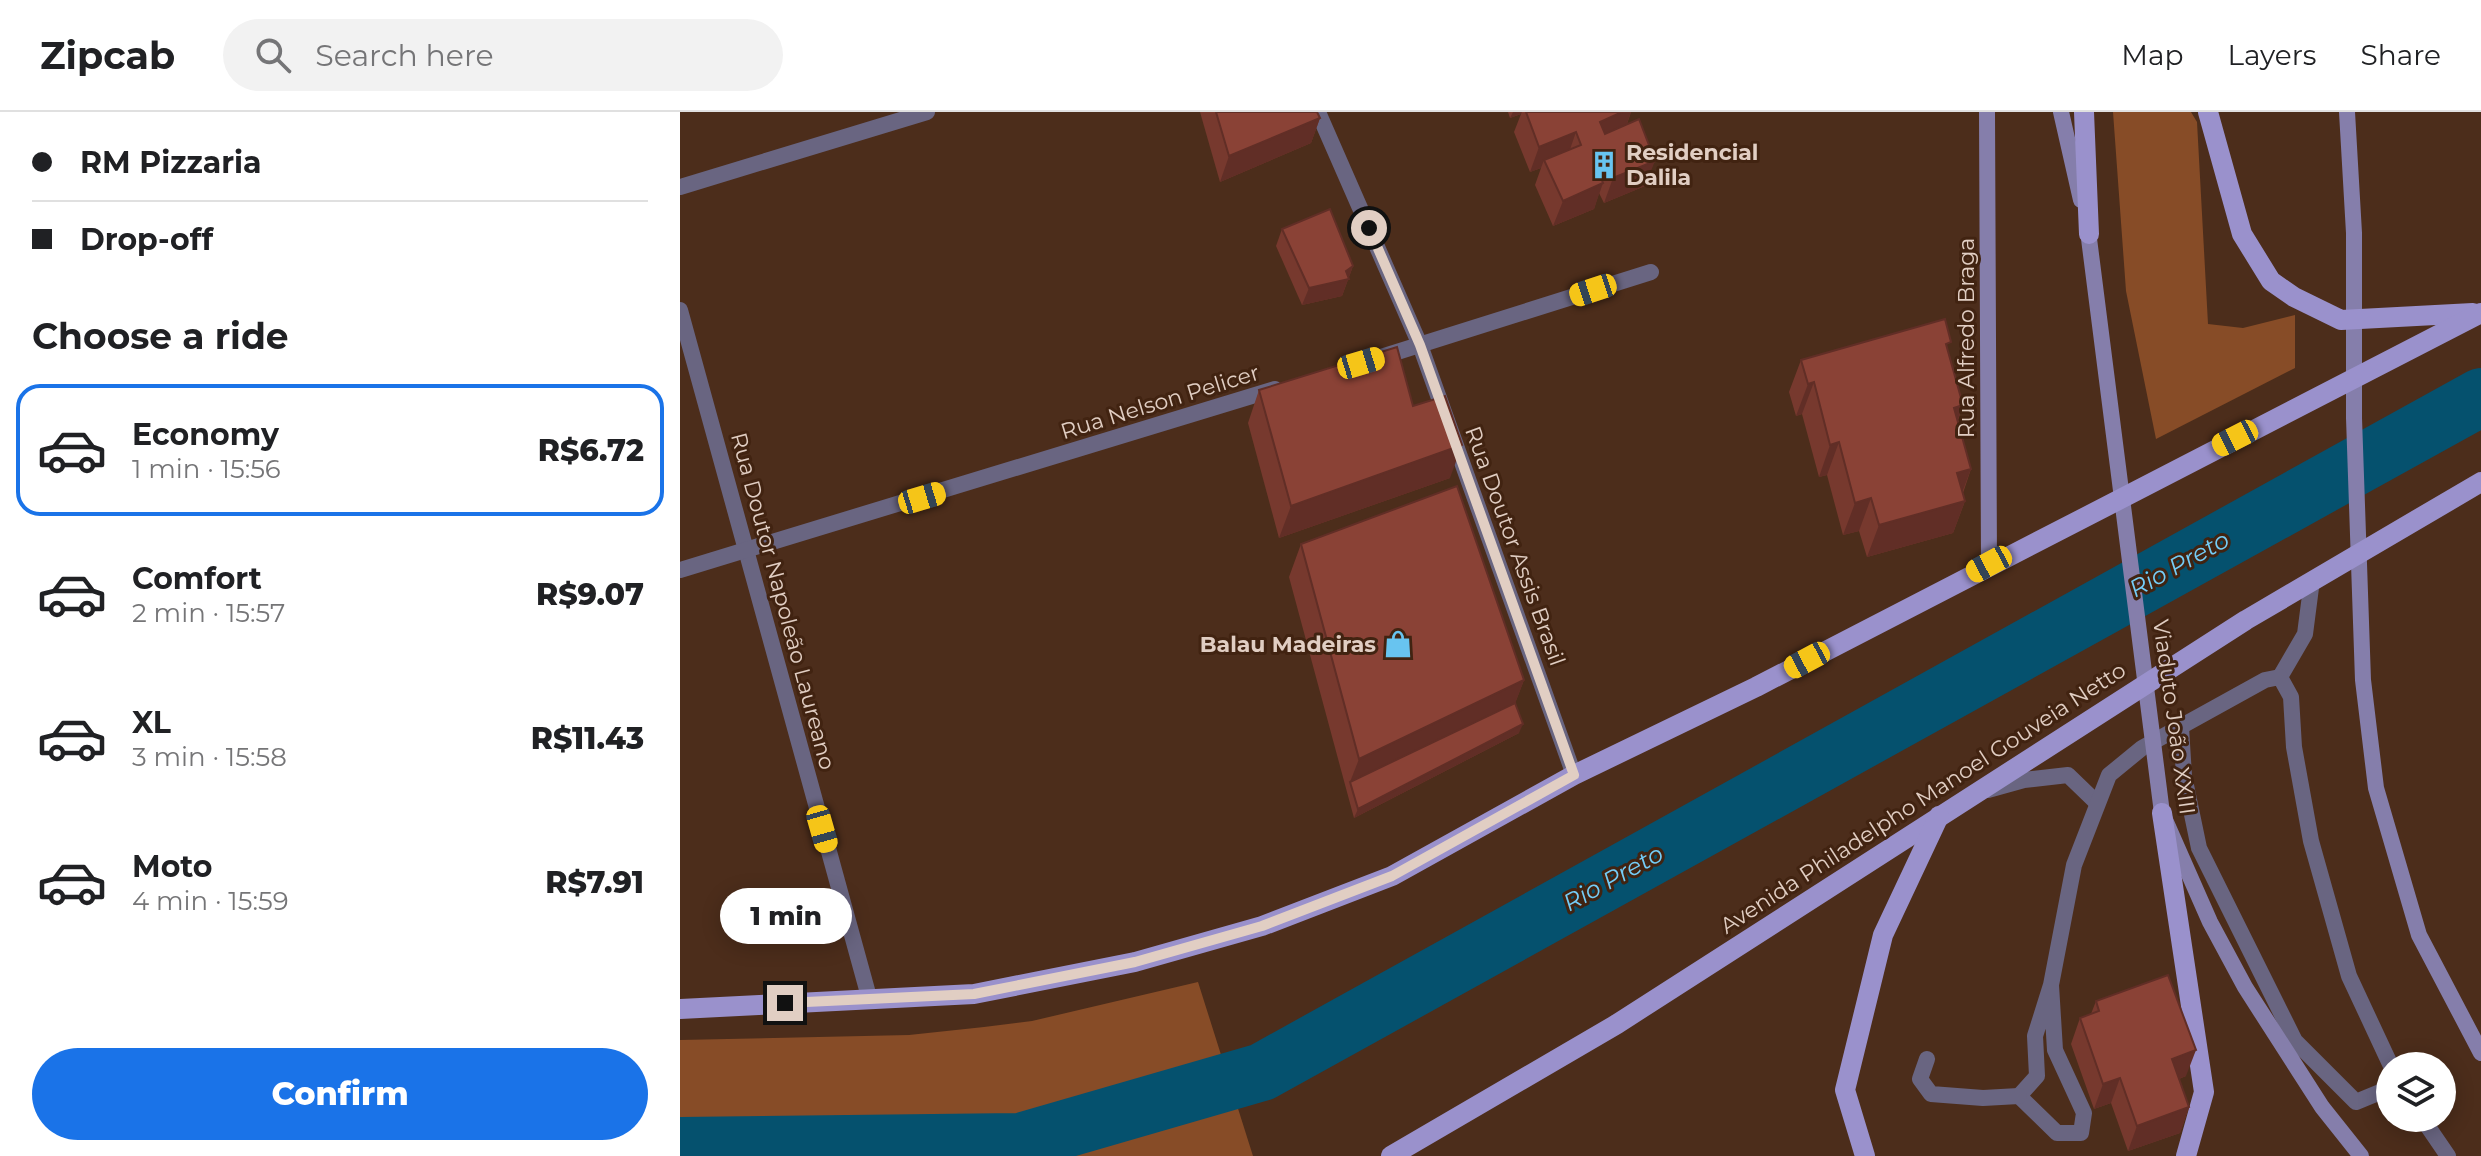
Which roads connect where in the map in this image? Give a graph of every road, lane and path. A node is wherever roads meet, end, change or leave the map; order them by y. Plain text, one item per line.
1 (927, 112) edge
2 (1318, 112) edge
3 (1987, 112) edge
4 (2061, 112) edge
5 (2084, 112) edge
6 (2208, 112) edge
7 (2347, 112) edge
8 (680, 187) edge
9 (2090, 238) junction
10 (1651, 272) dead end
11 (680, 310) edge
12 (2481, 313) edge
13 (1420, 345) junction
14 (1360, 363) edge
15 (1285, 386) edge
16 (2481, 482) edge
17 (746, 552) junction
18 (1989, 564) junction
19 (680, 570) edge
20 (2312, 580) junction
21 (2280, 677) junction
22 (2181, 727) junction
23 (1574, 775) junction
24 (1971, 795) junction
25 (2097, 803) junction
26 (2162, 813) junction
27 (1940, 815) junction
28 (2051, 985) junction
29 (869, 997) junction
30 (680, 1009) edge
31 (2384, 1052) edge
32 (2481, 1053) edge
33 (1927, 1059) dead end
34 (2376, 1094) edge
35 (2019, 1096) junction
36 (2432, 1132) edge
37 (1391, 1156) edge
38 (1865, 1156) edge
39 (2186, 1156) edge
40 (2361, 1156) edge
41 (2448, 1156) edge

1 - 8 street
2 - 13 street, Rua Doutor Assis Brasil
3 - 18 main road, Rua Alfredo Braga
4 - 9 main road
5 - 9 main road
6 - 12 main road
7 - 32 main road
9 - 26 main road, Viaduto João XXIII
10 - 13 street
11 - 17 street, Rua Doutor Napoleão Laureano
12 - 18 main road
13 - 14 street
13 - 23 street, Rua Doutor Assis Brasil
15 - 17 street, Rua Nelson Pelicer
16 - 20 main road, Avenida Philadelpho Manoel Gouveia Netto
17 - 19 street, Rua Nelson Pelicer
17 - 29 street, Rua Doutor Napoleão Laureano
18 - 23 main road
20 - 21 street
20 - 24 main road, Avenida Philadelpho Manoel Gouveia Netto
21 - 22 street
21 - 31 street
22 - 25 street
22 - 34 street
23 - 29 main road
24 - 25 street
24 - 27 main road, Avenida Philadelpho Manoel Gouveia Netto
25 - 28 street
26 - 39 main road
26 - 40 main road, Viaduto João XXIII
27 - 37 main road, Avenida Philadelpho Manoel Gouveia Netto
27 - 38 main road
28 - 35 street
28 - 35 street
29 - 30 main road
33 - 35 street
36 - 41 street

